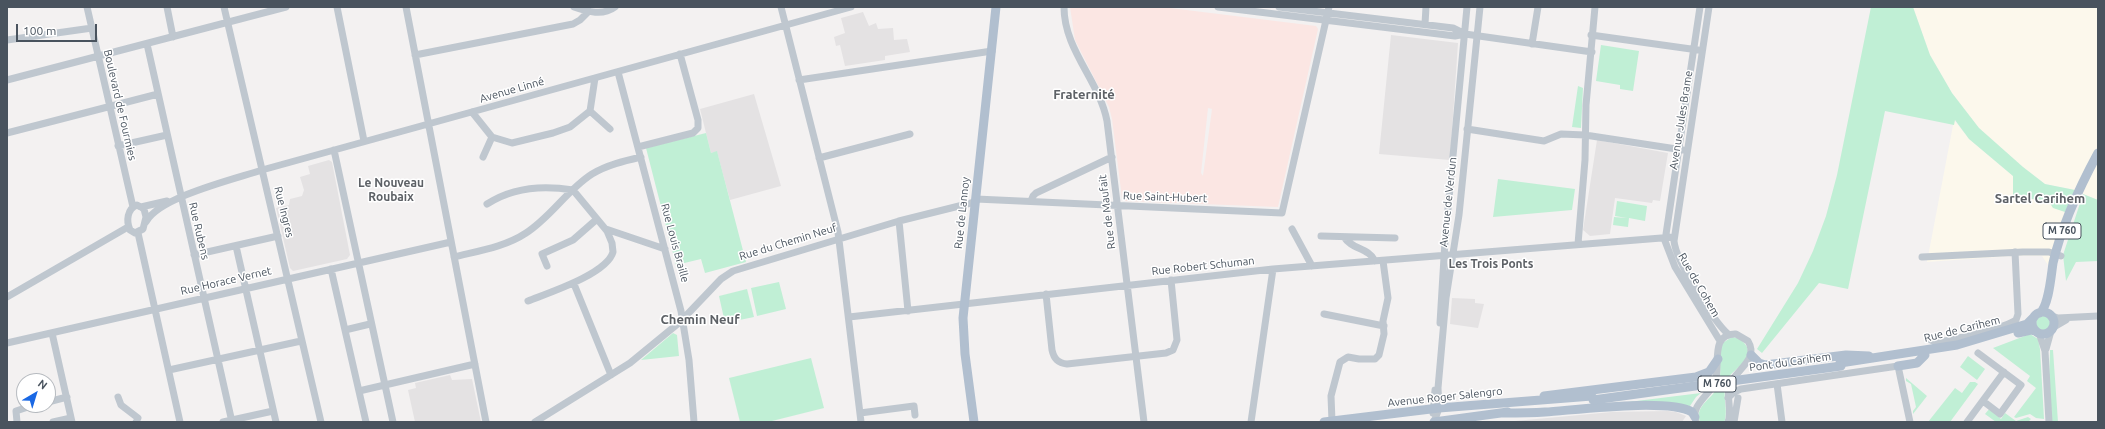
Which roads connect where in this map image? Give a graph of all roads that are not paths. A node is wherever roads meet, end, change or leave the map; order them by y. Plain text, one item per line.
1 (87, 7) edge
2 (166, 7) edge
3 (224, 7) edge
4 (286, 7) edge
5 (337, 7) edge
6 (406, 7) edge
7 (574, 7) edge
8 (615, 7) edge
9 (781, 7) edge
10 (851, 7) edge
11 (996, 7) edge
12 (1064, 7) edge
13 (1218, 7) edge
14 (1279, 7) edge
15 (1426, 7) edge
16 (1467, 7) edge
17 (1480, 7) edge
18 (1538, 7) edge
19 (1596, 7) edge
20 (1700, 7) edge
21 (1709, 7) edge
22 (598, 10) edge
23 (589, 11) junction
24 (1327, 13) edge
25 (228, 22) junction
26 (1424, 24) junction
27 (785, 25) junction
28 (92, 28) junction
29 (1465, 34) junction
30 (1477, 35) junction
31 (1591, 35) junction
32 (173, 37) junction
33 (7, 40) edge
34 (147, 44) junction
35 (1532, 44) junction
36 (1694, 50) junction
37 (992, 51) junction
38 (1702, 51) junction
39 (1592, 52) junction
40 (680, 54) junction
41 (415, 55) junction
42 (98, 56) junction
43 (618, 72) junction
44 (595, 78) junction
45 (7, 80) edge
46 (799, 80) junction
47 (158, 94) junction
48 (110, 106) junction
49 (590, 111) junction
50 (472, 112) junction
51 (427, 124) junction
52 (610, 129) dead end
53 (1467, 129) junction
54 (7, 134) edge
55 (910, 134) dead end
56 (167, 135) junction
57 (1585, 135) junction
58 (492, 137) junction
59 (364, 141) junction
60 (118, 146) junction
61 (638, 147) junction
62 (1678, 149) junction
63 (334, 150) junction
64 (1687, 150) junction
65 (2098, 154) edge
66 (483, 157) dead end
67 (641, 157) junction
68 (1112, 157) junction
69 (819, 158) junction
70 (262, 170) junction
71 (573, 190) junction
72 (181, 197) junction
73 (976, 200) junction
74 (1031, 201) junction
75 (487, 204) dead end
76 (1118, 206) junction
77 (133, 207) junction
78 (141, 207) junction
79 (597, 219) junction
80 (899, 221) junction
81 (146, 222) junction
82 (128, 227) junction
83 (606, 229) junction
84 (1292, 229) dead end
85 (138, 233) junction
86 (278, 236) junction
87 (1321, 236) dead end
88 (1344, 237) junction
89 (1665, 237) junction
90 (1674, 237) junction
91 (1395, 238) dead end
92 (839, 239) junction
93 (451, 242) junction
94 (1578, 244) junction
95 (236, 246) junction
96 (665, 249) junction
97 (2015, 252) junction
98 (1454, 254) junction
99 (194, 255) junction
100 (1444, 255) junction
101 (2058, 255) junction
102 (454, 257) junction
103 (1922, 257) dead end
104 (1375, 261) junction
105 (1383, 261) junction
106 (1676, 261) junction
107 (358, 262) junction
108 (547, 266) dead end
109 (1312, 266) junction
110 (330, 269) junction
111 (1273, 269) junction
112 (1685, 277) junction
113 (286, 278) junction
114 (1171, 280) junction
115 (574, 284) junction
116 (1127, 285) junction
117 (246, 288) junction
118 (1046, 294) junction
119 (7, 297) edge
120 (203, 298) junction
121 (528, 301) dead end
122 (965, 304) junction
123 (155, 309) junction
124 (908, 310) junction
125 (1324, 314) dead end
126 (2037, 316) junction
127 (2051, 316) junction
128 (2098, 316) edge
129 (849, 317) junction
130 (2076, 318) junction
131 (683, 319) junction
132 (370, 324) junction
133 (1384, 326) junction
134 (2052, 329) junction
135 (345, 330) junction
136 (2038, 332) junction
137 (52, 333) junction
138 (1729, 335) junction
139 (1929, 339) dead end
140 (301, 341) junction
141 (1720, 341) junction
142 (7, 343) edge
143 (260, 350) junction
144 (1978, 352) dead end
145 (1751, 355) junction
146 (1136, 356) junction
147 (1876, 358) junction
148 (1718, 359) junction
149 (217, 360) junction
150 (1896, 360) junction
151 (2045, 360) junction
152 (475, 364) junction
153 (1841, 365) junction
154 (169, 370) junction
155 (2004, 372) junction
156 (611, 375) junction
157 (1777, 384) junction
158 (385, 385) junction
159 (359, 391) junction
160 (67, 397) junction
161 (118, 397) dead end
162 (1592, 398) junction
163 (1728, 398) junction
164 (1738, 398) dead end
165 (56, 400) edge
166 (1983, 400) junction
167 (1500, 403) junction
168 (1435, 408) junction
169 (273, 411) junction
170 (860, 413) junction
171 (1502, 413) junction
172 (915, 415) dead end
173 (1696, 419) edge
174 (72, 420) edge
175 (1971, 420) edge
176 (231, 421) edge
177 (53, 422) edge
178 (136, 422) edge
179 (180, 422) edge
180 (223, 422) edge
181 (276, 422) edge
182 (321, 422) edge
183 (366, 422) edge
184 (393, 422) edge
185 (486, 422) edge
186 (535, 422) edge
187 (694, 422) edge
188 (861, 422) edge
189 (974, 422) edge
190 (1144, 422) edge
191 (1251, 422) edge
192 (1328, 422) edge
193 (1434, 422) edge
194 (1728, 422) edge
195 (1734, 422) edge
196 (1782, 422) edge
197 (1910, 422) edge
198 (2049, 422) edge

1 - 28 street, Boulevard de Fourmies
2 - 32 street
3 - 25 street, Rue Ingres
4 - 25 street
5 - 59 street
6 - 41 street
7 - 23 street
8 - 22 street
9 - 27 street
10 - 27 street, Avenue Linné
11 - 37 main road, Rue de Lannoy
12 - 68 street, Rue de Maufait
13 - 24 street
14 - 24 street
15 - 26 street
16 - 29 street, Avenue de Verdun
17 - 30 street, Avenue de Verdun
18 - 35 street
19 - 31 street
20 - 36 street, Avenue Jules Brame
21 - 38 street, Avenue Jules Brame
22 - 23 street
23 - 41 street
24 - 26 street
24 - 29 street
24 - 76 street, Rue Saint-Hubert
25 - 32 street
25 - 70 street, Rue Ingres
26 - 29 street
27 - 40 street, Avenue Linné
27 - 46 street
28 - 33 street
28 - 42 street, Boulevard de Fourmies
29 - 30 street
29 - 100 street, Avenue de Verdun
30 - 35 street
30 - 53 street, Avenue de Verdun
31 - 36 street
31 - 39 street
32 - 34 street
34 - 42 street
34 - 47 street, Rue Rubens
35 - 39 street
36 - 38 street
36 - 62 street, Avenue Jules Brame
37 - 46 street
37 - 73 main road, Rue de Lannoy
38 - 64 street, Avenue Jules Brame
39 - 57 street
40 - 43 street, Avenue Linné
40 - 61 street
41 - 51 street
42 - 45 street
42 - 48 street, Boulevard de Fourmies
43 - 44 street, Avenue Linné
43 - 61 street, Rue Louis Braille
44 - 49 street
44 - 50 street, Avenue Linné
46 - 69 street
47 - 48 street
47 - 56 street, Rue Rubens
48 - 54 street
48 - 60 street, Boulevard de Fourmies
49 - 52 street
49 - 58 street
50 - 51 street, Avenue Linné
50 - 58 street
51 - 59 street, Avenue Linné
51 - 93 street
53 - 57 street
53 - 98 street, Avenue de Verdun
55 - 69 street
56 - 60 street
56 - 72 street, Rue Rubens
57 - 62 street
57 - 94 street
58 - 66 street
59 - 63 street, Avenue Linné
60 - 77 street, Boulevard de Fourmies
61 - 67 street, Rue Louis Braille
62 - 64 street
62 - 89 street, Avenue Jules Brame
63 - 70 street, Avenue Linné
63 - 107 street
64 - 90 street, Avenue Jules Brame
65 - 101 main road, M 760
67 - 71 street
67 - 96 street, Rue Louis Braille
68 - 74 street
68 - 76 street, Rue de Maufait
69 - 92 street
70 - 72 street, Avenue Linné
70 - 86 street, Rue Ingres
71 - 75 street
71 - 79 street
71 - 102 street
72 - 78 street, Avenue Linné
72 - 81 street, Avenue Linné
72 - 99 street, Rue Rubens
73 - 74 street, Rue Saint-Hubert
73 - 80 street, Rue du Chemin Neuf
73 - 122 main road, Rue de Lannoy
74 - 76 street, Rue Saint-Hubert
76 - 116 street, Rue de Maufait
77 - 78 street
77 - 82 street
78 - 81 street
79 - 83 street
79 - 108 street
80 - 92 street, Rue du Chemin Neuf
80 - 124 street
81 - 85 street
82 - 85 street
82 - 119 street
83 - 96 street
83 - 115 street
84 - 109 street
85 - 123 street
86 - 95 street
86 - 113 street, Rue Ingres
87 - 88 street
88 - 91 street
88 - 104 street
89 - 90 street, Rue Robert Schuman
89 - 94 street, Rue Robert Schuman
89 - 106 street, Rue de Cohem
90 - 106 street, Rue de Cohem
92 - 129 street
92 - 131 street, Rue du Chemin Neuf
93 - 102 street
93 - 107 street, Rue Horace Vernet
94 - 98 street, Rue Robert Schuman
95 - 99 street
95 - 117 street
96 - 131 street, Rue Louis Braille
97 - 101 street
97 - 103 street
97 - 139 street
98 - 100 street, Rue Robert Schuman
98 - 168 street, Avenue de Verdun
99 - 120 street, Rue Rubens
100 - 105 street, Rue Robert Schuman
100 - 168 street, Avenue de Verdun
101 - 126 main road, M 760
101 - 127 main road, M 760
102 - 152 street
104 - 105 street, Rue Robert Schuman
104 - 109 street, Rue Robert Schuman
105 - 133 street
106 - 112 street, Rue de Cohem
107 - 110 street, Rue Horace Vernet
107 - 132 street
109 - 111 street, Rue Robert Schuman
110 - 113 street, Rue Horace Vernet
110 - 135 street
111 - 114 street, Rue Robert Schuman
111 - 191 street
112 - 138 street, Rue de Cohem
112 - 141 street, Rue de Cohem
113 - 117 street, Rue Horace Vernet
113 - 140 street, Rue Ingres
114 - 116 street, Rue Robert Schuman
114 - 146 street
115 - 121 street
115 - 156 street
116 - 118 street, Rue Robert Schuman
116 - 146 street, Rue de Maufait
117 - 120 street, Rue Horace Vernet
117 - 143 street
118 - 122 street, Rue Robert Schuman
118 - 146 street
120 - 123 street, Rue Horace Vernet
120 - 149 street, Rue Rubens
122 - 124 street, Rue Robert Schuman
122 - 189 main road, Rue de Lannoy
123 - 137 street, Rue Horace Vernet
123 - 154 street
124 - 129 street, Rue Robert Schuman
125 - 133 street
126 - 127 main road
126 - 136 main road
126 - 150 main road, Rue de Carihem / M 760
127 - 130 street
127 - 134 main road
128 - 130 street
129 - 170 street
130 - 134 street
131 - 156 street, Rue du Chemin Neuf
131 - 187 street, Rue Louis Braille
132 - 135 street
132 - 158 street
133 - 192 street
134 - 136 main road
134 - 151 street
135 - 159 street
136 - 150 main road, Rue de Carihem
136 - 151 street
137 - 142 street, Rue Horace Vernet
137 - 160 street
138 - 141 street
138 - 145 street
140 - 143 street
140 - 182 street, Rue Ingres
141 - 148 street
143 - 149 street
143 - 169 street
144 - 155 street
145 - 147 main road
145 - 163 street
146 - 190 street, Rue de Maufait
147 - 150 main road, Pont du Carihem / M 760
147 - 153 main road, Pont du Carihem / M 760
148 - 167 main road
148 - 173 street
149 - 154 street
149 - 176 street, Rue Rubens
150 - 153 main road, Pont du Carihem / M 760
150 - 157 street, Rue de Carihem
150 - 197 street
151 - 198 street
152 - 158 street
152 - 185 street
153 - 162 main road, Pont du Carihem / M 760, bridge
154 - 179 street
155 - 166 street
155 - 166 street
156 - 186 street, Rue du Chemin Neuf
157 - 163 street, Rue de Carihem
157 - 196 street
158 - 159 street
158 - 184 street
159 - 183 street
160 - 165 street
160 - 174 street
161 - 178 street
162 - 167 main road, Avenue Roger Salengro / M 760
162 - 171 main road, Avenue Roger Salengro / M 760
163 - 194 street
164 - 195 street
166 - 175 street
167 - 168 main road, Avenue Roger Salengro / M 760
168 - 192 main road, Avenue Roger Salengro / M 760
169 - 176 street
169 - 181 street
170 - 172 street
170 - 188 street
171 - 173 main road
171 - 193 main road, Avenue Roger Salengro / M 760
174 - 177 street
176 - 180 street

